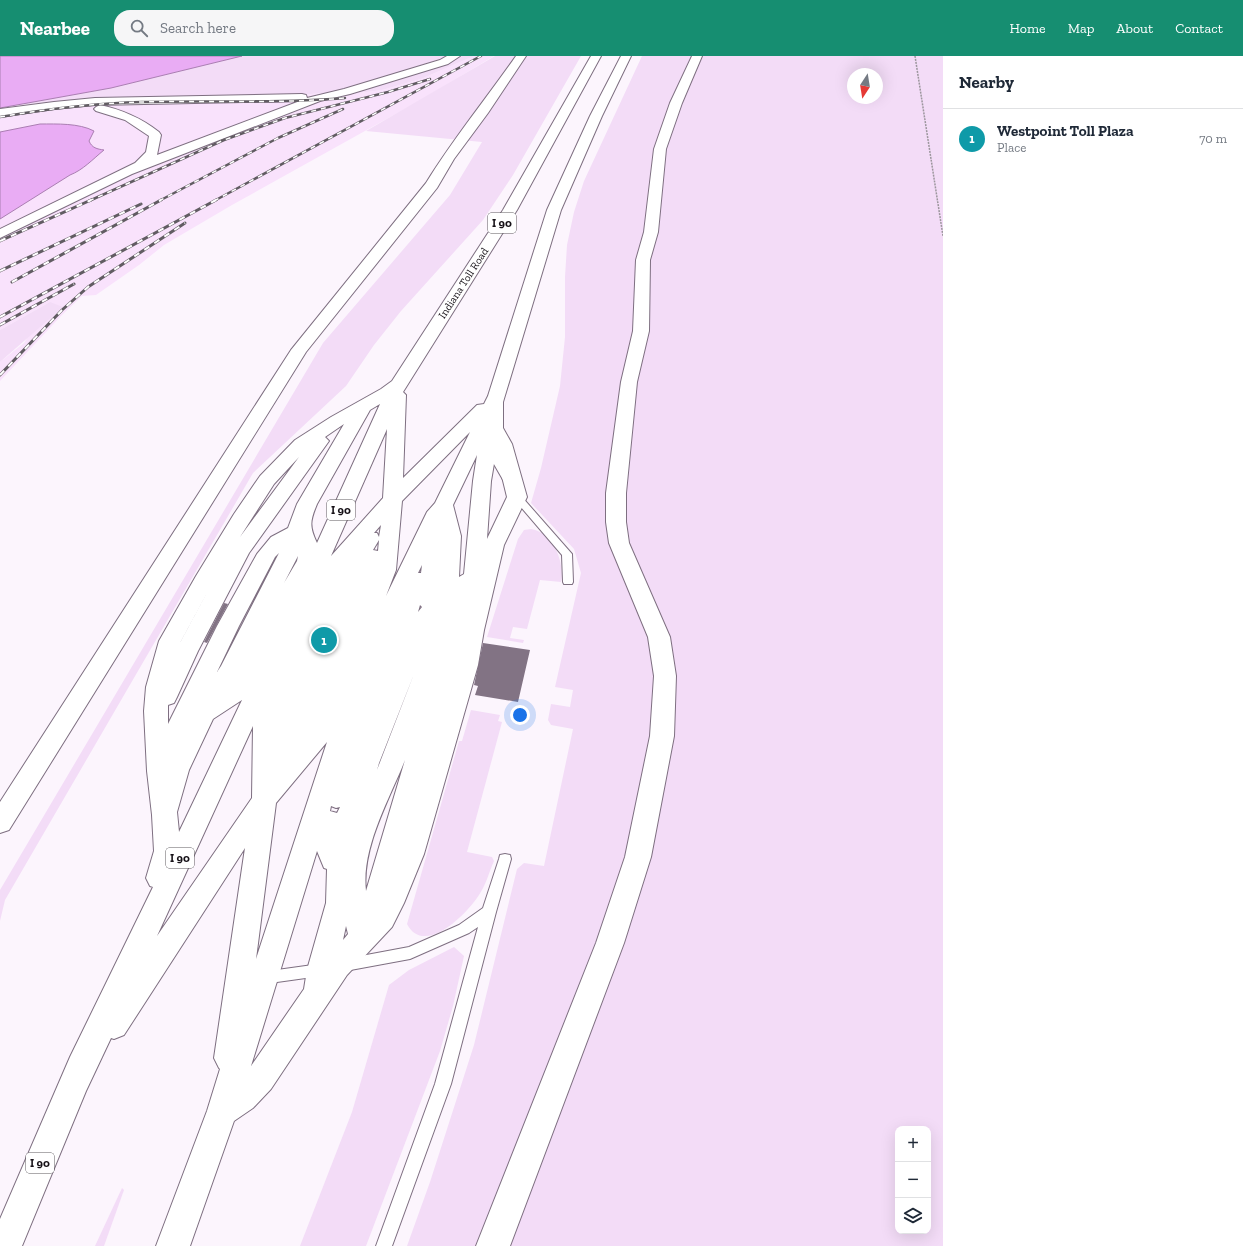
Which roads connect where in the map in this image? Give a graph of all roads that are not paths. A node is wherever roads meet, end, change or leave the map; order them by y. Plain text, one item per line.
1 (456, 56) edge
2 (521, 56) edge
3 (596, 56) edge
4 (626, 56) edge
5 (697, 56) edge
6 (334, 94) junction
7 (100, 109) junction
8 (290, 109) junction
9 (21, 110) junction
10 (0, 113) edge
11 (139, 167) junction
12 (0, 234) edge
13 (398, 384) junction
14 (495, 401) junction
15 (364, 405) junction
16 (484, 438) junction
17 (517, 497) junction
18 (393, 499) junction
19 (440, 508) junction
20 (301, 524) junction
21 (494, 545) junction
22 (433, 553) junction
23 (473, 577) junction
24 (568, 582) dead end
25 (436, 607) junction
26 (159, 774) junction
27 (264, 800) junction
28 (165, 815) junction
29 (329, 822) junction
30 (0, 823) edge
31 (505, 859) dead end
32 (296, 877) junction
33 (340, 885) junction
34 (152, 897) junction
35 (489, 912) junction
36 (365, 925) junction
37 (143, 938) junction
38 (329, 968) junction
39 (264, 980) junction
40 (129, 1002) junction
41 (232, 1029) junction
42 (76, 1080) junction
43 (220, 1116) junction
44 (20, 1211) junction
45 (5, 1246) edge
46 (173, 1246) edge
47 (384, 1246) edge
48 (493, 1246) edge

1 - 6 main road
2 - 30 main road
3 - 13 main road, Indiana Toll Road / I 90
4 - 14 main road, I 90
5 - 48 main road
6 - 8 main road
6 - 9 main road
7 - 8 main road
7 - 9 main road
7 - 11 main road
8 - 11 main road
9 - 10 main road
11 - 12 main road
13 - 15 main road
13 - 18 main road, I 90
13 - 37 main road, I 90
14 - 16 main road
14 - 17 main road
14 - 18 main road, I 90
15 - 20 main road
15 - 26 main road
16 - 17 lane
16 - 19 main road, I 90
16 - 23 main road
17 - 21 main road
17 - 24 lane
18 - 27 main road, I 90
18 - 27 main road, I 90
19 - 22 main road
19 - 25 main road
19 - 32 main road, I 90
20 - 26 main road
20 - 28 main road
21 - 23 main road
21 - 36 main road
22 - 25 main road
22 - 29 main road
23 - 25 main road
23 - 36 main road
25 - 33 main road
25 - 36 main road
26 - 28 main road
26 - 34 main road
27 - 40 main road, I 90
27 - 41 main road, I 90
28 - 34 main road
29 - 32 main road
29 - 33 main road
31 - 35 lane
32 - 39 main road, I 90
33 - 38 main road
34 - 37 main road
34 - 42 main road
35 - 38 lane
35 - 47 lane
36 - 38 main road
37 - 40 main road
37 - 42 main road, I 90
38 - 39 lane
38 - 43 main road
39 - 41 lane
39 - 43 main road, I 90
40 - 42 main road, I 90
40 - 44 main road
41 - 43 main road, I 90
42 - 44 main road, I 90
43 - 46 main road, I 90
44 - 45 main road, I 90

